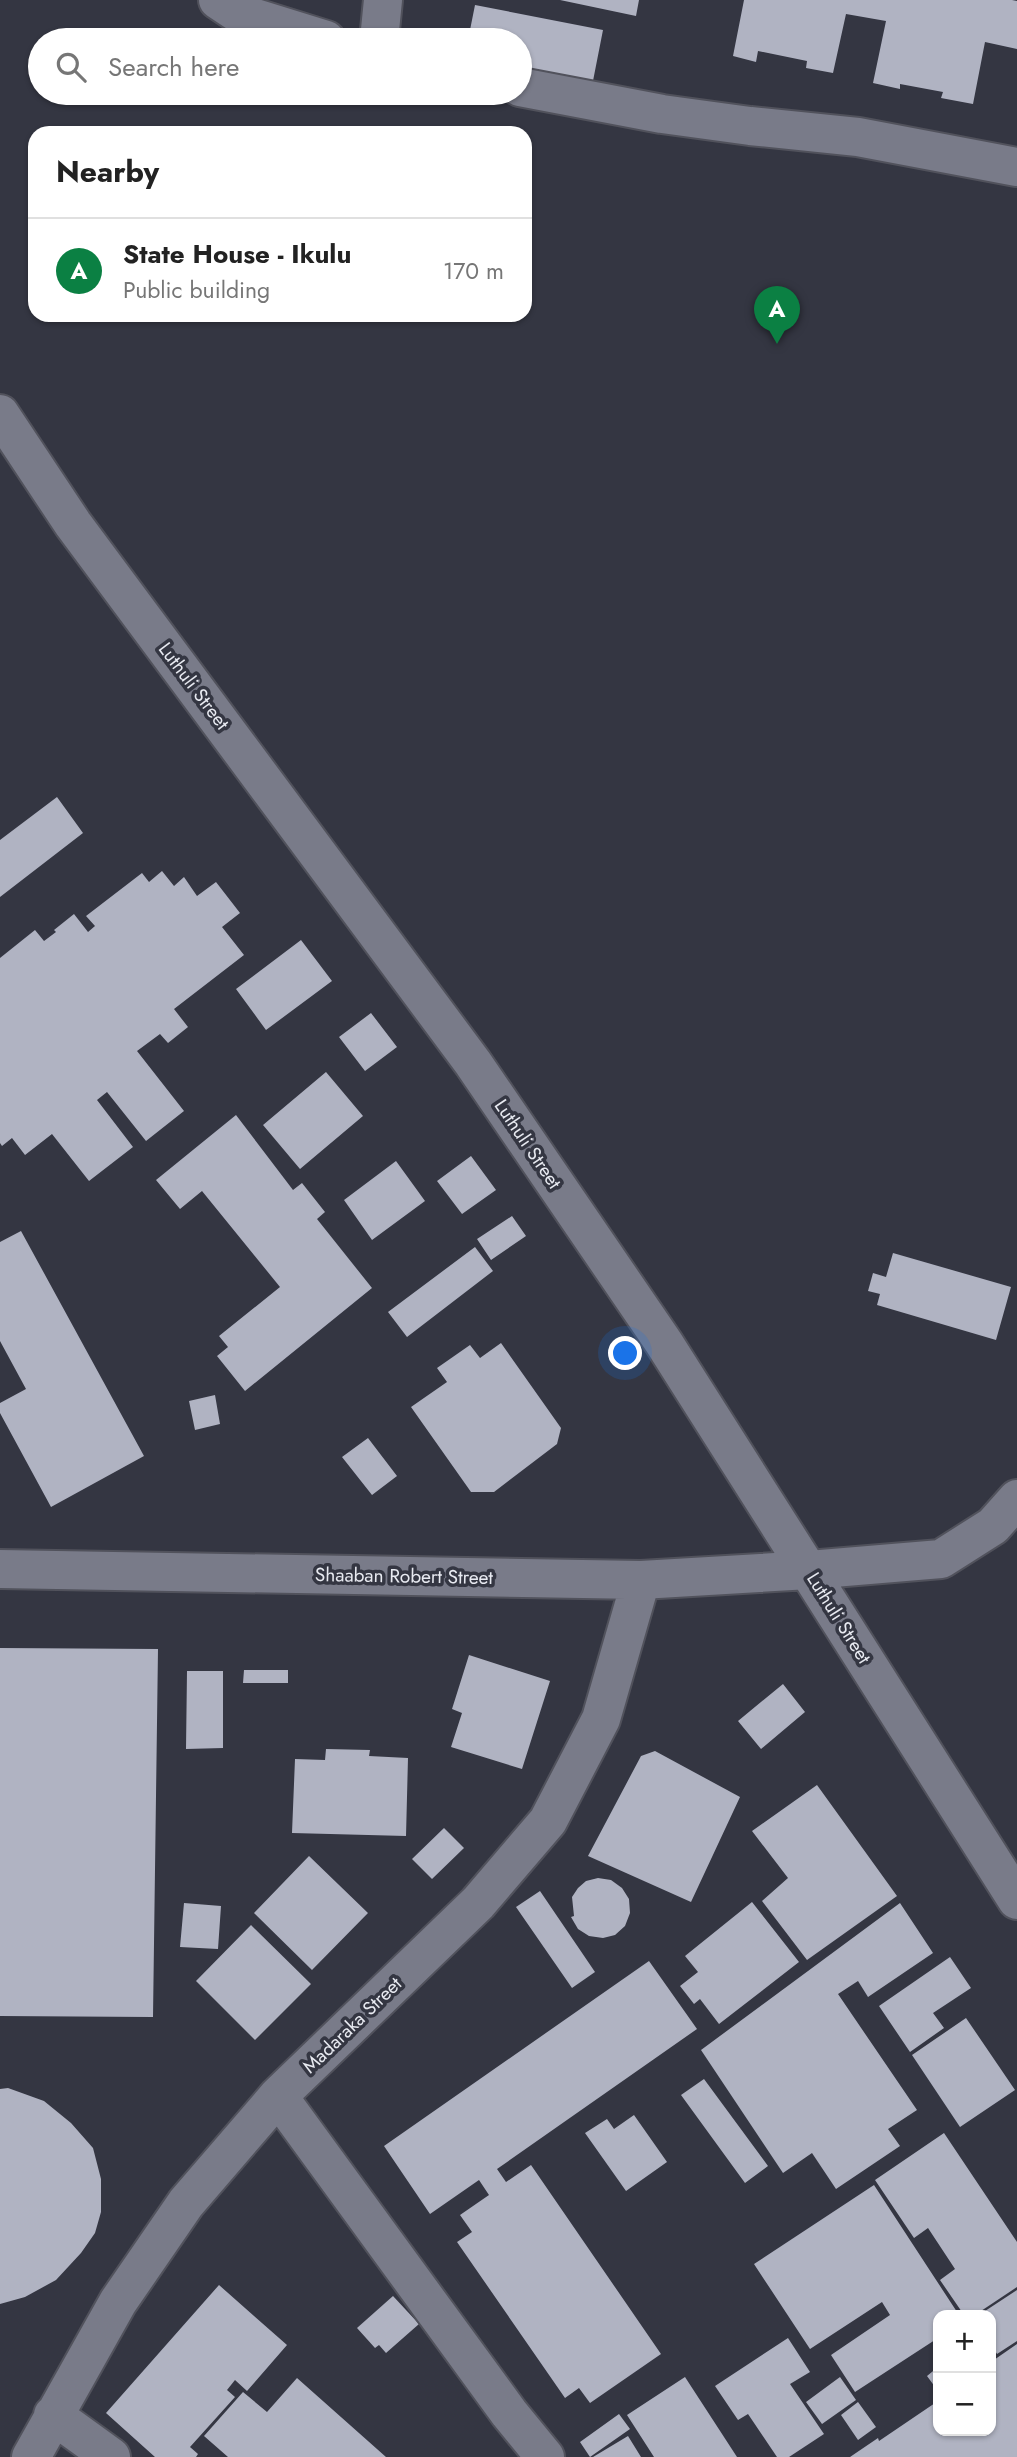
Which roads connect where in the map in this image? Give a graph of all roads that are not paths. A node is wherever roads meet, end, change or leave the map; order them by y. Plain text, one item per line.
1 (218, 0) edge
2 (383, 0) edge
3 (287, 28) edge
4 (380, 28) edge
5 (532, 89) edge
6 (1017, 167) edge
7 (0, 414) edge
8 (1017, 1499) edge
9 (0, 1569) edge
10 (809, 1570) junction
11 (641, 1580) junction
12 (1017, 1900) edge
13 (278, 2096) junction
14 (53, 2415) junction
15 (31, 2457) edge
16 (111, 2457) edge
17 (545, 2457) edge

1 - 3 street
2 - 4 street
5 - 6 street
7 - 10 street, Luthuli Street
8 - 10 street, Shaaban Robert Street
9 - 11 street, Shaaban Robert Street
10 - 11 street, Shaaban Robert Street
10 - 12 street, Luthuli Street
11 - 13 street, Madaraka Street
13 - 14 street, Madaraka Street
13 - 17 street
14 - 15 street, Madaraka Street
14 - 16 street

